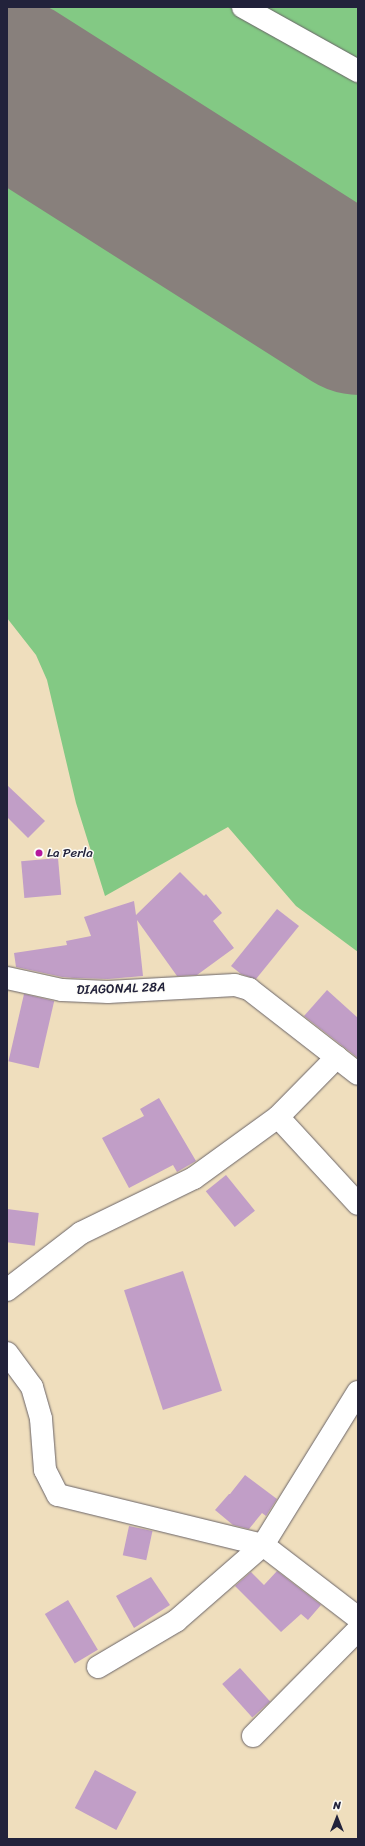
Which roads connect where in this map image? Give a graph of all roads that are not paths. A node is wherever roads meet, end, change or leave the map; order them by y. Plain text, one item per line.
1 (243, 7) edge
2 (358, 71) edge
3 (7, 978) edge
4 (337, 1058) junction
5 (358, 1074) edge
6 (278, 1117) junction
7 (358, 1204) edge
8 (7, 1290) edge
9 (7, 1353) edge
10 (358, 1392) edge
11 (263, 1545) junction
12 (358, 1618) edge
13 (358, 1630) edge
14 (98, 1667) dead end
15 (253, 1736) dead end

1 - 2 street
3 - 4 street, DIAGONAL 28A
4 - 5 street
4 - 6 street
6 - 7 street
6 - 8 street
9 - 11 street
10 - 11 street
11 - 12 street
11 - 14 street
13 - 15 street

